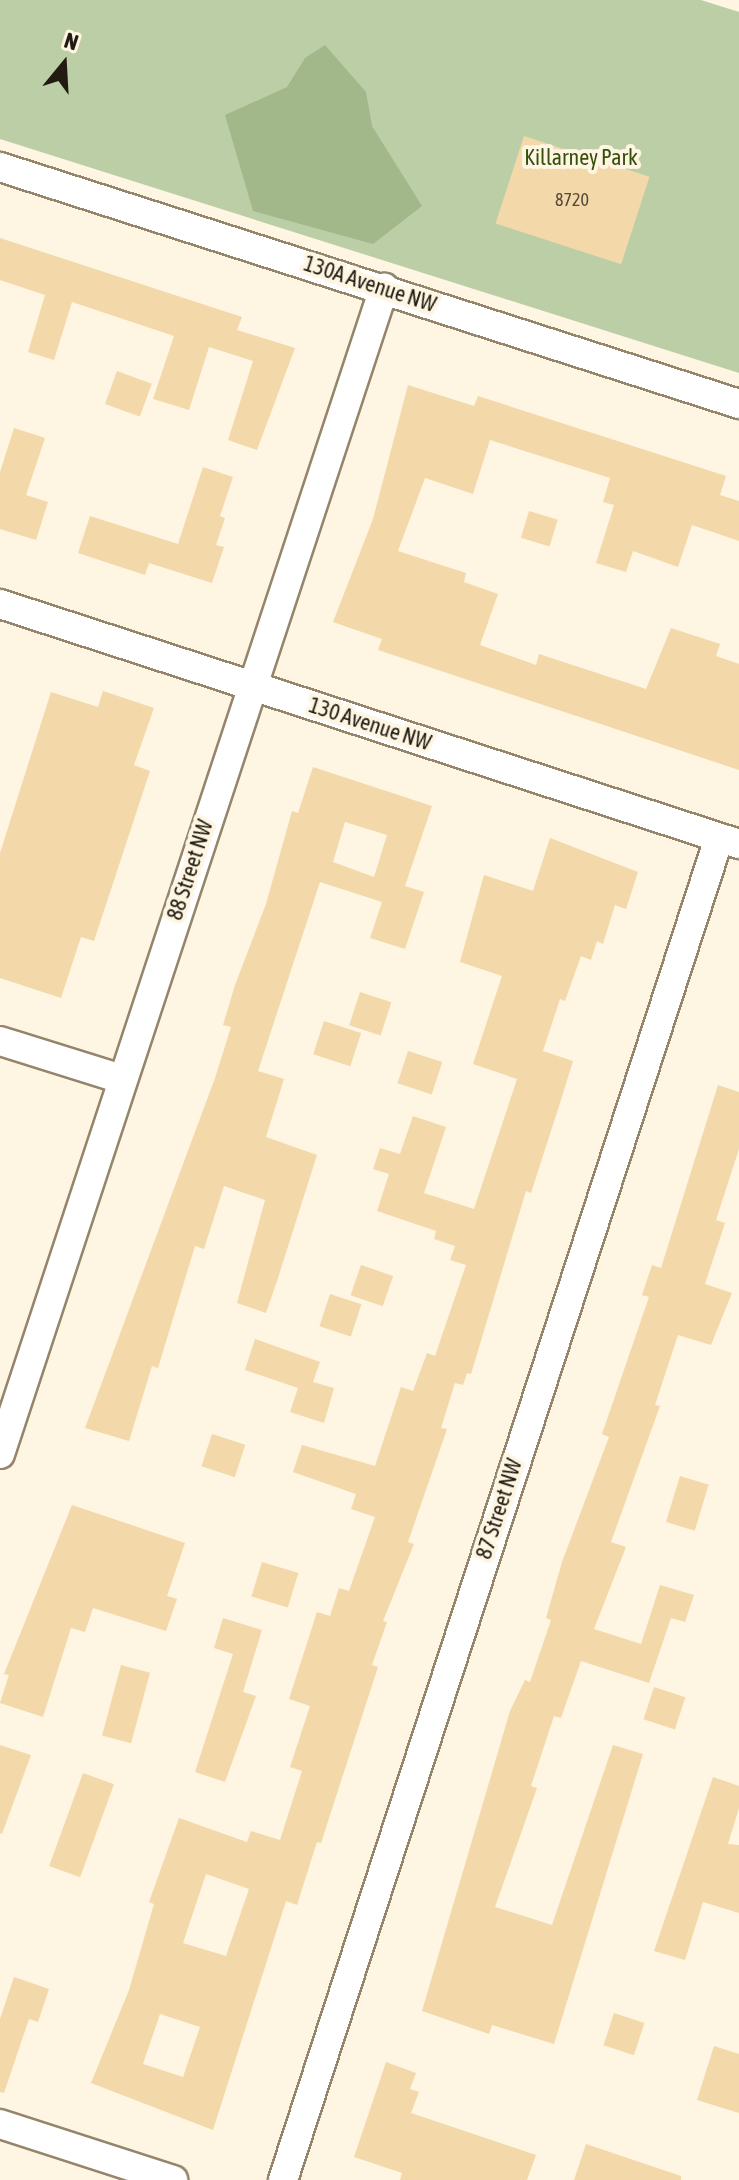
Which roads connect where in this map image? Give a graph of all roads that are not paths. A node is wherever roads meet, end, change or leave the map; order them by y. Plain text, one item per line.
1 (0, 167) edge
2 (384, 288) junction
3 (739, 404) edge
4 (0, 604) edge
5 (251, 685) junction
6 (729, 841) edge
7 (0, 1041) edge
8 (121, 1079) junction
9 (0, 1454) edge
10 (0, 2124) edge
11 (173, 2180) edge
12 (283, 2180) edge

1 - 2 street, 130A Avenue NW
2 - 3 street, 130A Avenue NW
2 - 5 street, 88 Street NW
4 - 5 street, 130 Avenue NW
5 - 6 street, 130 Avenue NW
5 - 8 street, 88 Street NW
6 - 12 street, 87 Street NW
7 - 8 street
8 - 9 street, 88 Street NW
10 - 11 street

